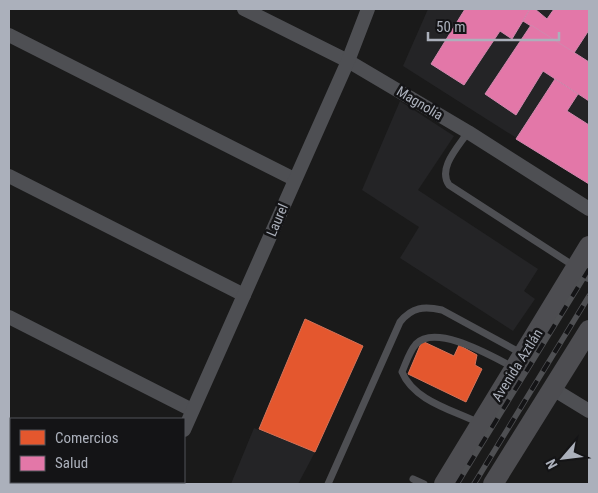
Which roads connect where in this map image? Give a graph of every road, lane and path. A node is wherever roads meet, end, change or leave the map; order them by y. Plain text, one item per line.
1 (244, 9) edge
2 (368, 9) edge
3 (9, 34) edge
4 (348, 61) junction
5 (468, 132) junction
6 (9, 176) edge
7 (294, 179) junction
8 (589, 209) edge
9 (589, 246) edge
10 (583, 271) edge
11 (244, 294) junction
12 (9, 317) edge
13 (589, 330) edge
14 (520, 362) junction
15 (553, 389) junction
16 (192, 410) junction
17 (589, 412) edge
18 (480, 424) junction
19 (185, 428) edge
20 (413, 479) dead end
21 (498, 482) edge
22 (328, 484) edge
23 (424, 484) edge
24 (444, 484) edge

1 - 4 street, Magnolia
2 - 4 street, Laurel
3 - 7 street
4 - 5 street, Magnolia
4 - 7 street, Laurel
5 - 8 street, Magnolia
5 - 10 lane
6 - 11 street
7 - 11 street, Laurel
9 - 10 main road, Avenida Aztlán
10 - 14 main road, Avenida Aztlán
11 - 16 street, Laurel
12 - 16 street
13 - 15 main road
14 - 18 main road, Avenida Aztlán
14 - 18 lane
14 - 22 lane
15 - 17 street
15 - 21 main road
16 - 19 street, Laurel
18 - 24 main road, Avenida Aztlán
20 - 23 lane

